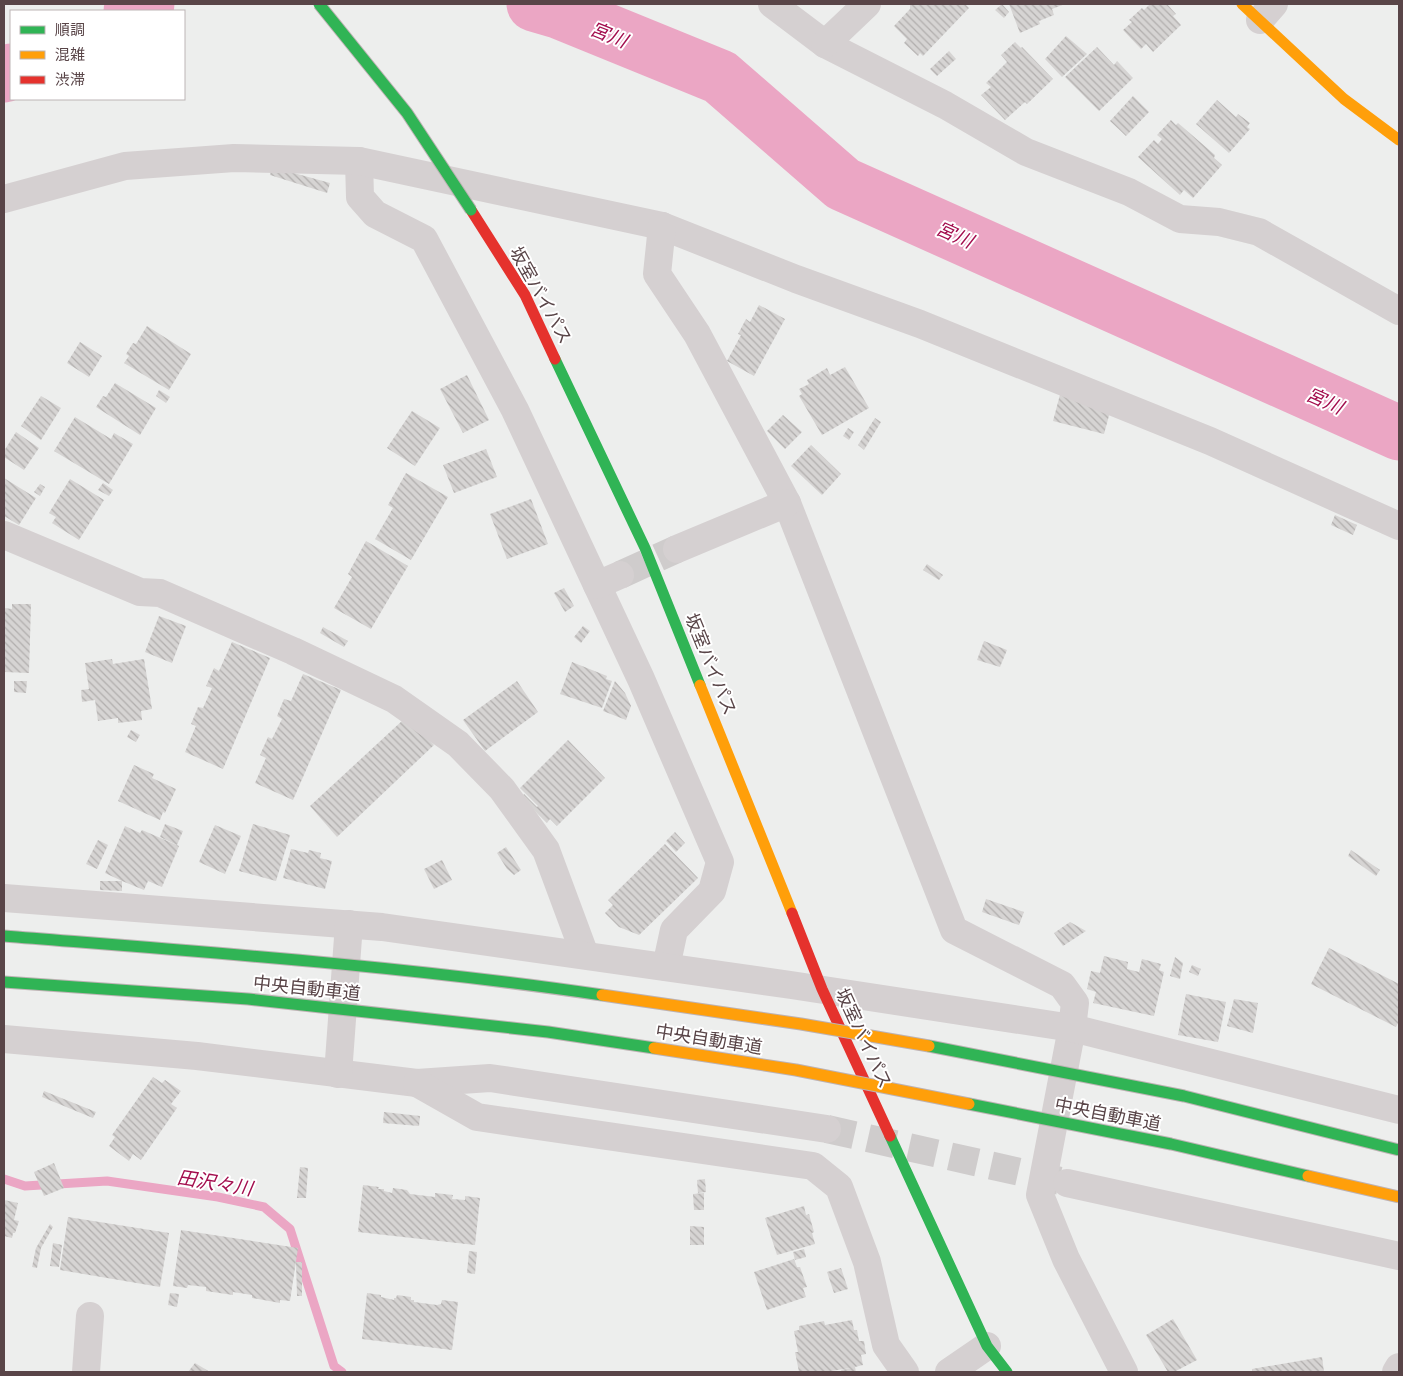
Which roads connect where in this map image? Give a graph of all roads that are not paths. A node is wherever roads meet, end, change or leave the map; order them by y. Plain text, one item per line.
1 (319, 4) edge
2 (772, 4) edge
3 (867, 4) edge
4 (1259, 9) edge
5 (826, 44) junction
6 (1399, 140) edge
7 (359, 161) junction
8 (4, 199) edge
9 (662, 226) junction
10 (1399, 311) edge
11 (786, 503) junction
12 (1399, 526) edge
13 (4, 535) edge
14 (677, 549) tunnel mouth
15 (4, 898) edge
16 (349, 924) junction
17 (4, 936) edge
18 (585, 955) junction
19 (666, 967) junction
20 (4, 982) edge
21 (822, 990) junction
22 (1072, 1028) junction
23 (4, 1039) edge
24 (338, 1074) junction
25 (417, 1083) junction
26 (1399, 1110) edge
27 (827, 1129) tunnel mouth
28 (1399, 1150) edge
29 (1066, 1183) tunnel mouth
30 (1399, 1197) edge
31 (1399, 1256) edge
32 (90, 1316) dead end
33 (986, 1346) junction
34 (1399, 1367) edge
35 (86, 1372) edge
36 (905, 1372) edge
37 (950, 1372) edge
38 (1007, 1372) edge
39 (1124, 1372) edge
40 (1396, 1372) edge

1 - 21 main road, 坂室バイパス, bridge
2 - 5 street
3 - 5 street
4 - 6 main road
5 - 10 street
7 - 8 street
7 - 9 street
7 - 19 street
9 - 11 street
9 - 12 street
11 - 14 street
11 - 22 street
13 - 18 street
15 - 16 street
16 - 18 street
16 - 24 street
17 - 28 main road, 中央自動車道, bridge
18 - 19 street
19 - 21 street
20 - 30 main road, 中央自動車道, bridge
21 - 22 street
21 - 33 main road, 坂室バイパス
22 - 26 street
22 - 39 street
23 - 24 street
24 - 25 street
25 - 27 street
25 - 36 street
29 - 31 street
32 - 35 street
33 - 37 street
33 - 38 main road, 坂室バイパス
34 - 40 street

